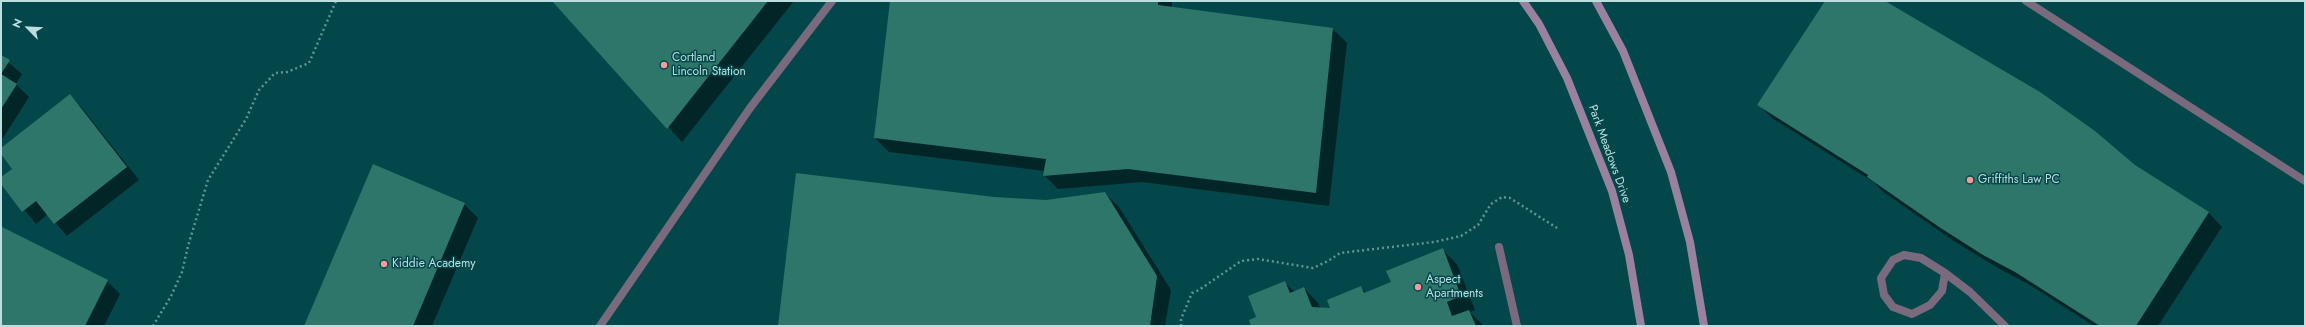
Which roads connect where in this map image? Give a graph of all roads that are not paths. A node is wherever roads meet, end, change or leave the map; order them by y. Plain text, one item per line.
1 (832, 1) edge
2 (1523, 1) edge
3 (1596, 1) edge
4 (2026, 1) edge
5 (2305, 181) edge
6 (1499, 247) dead end
7 (1945, 273) junction
8 (600, 326) edge
9 (1517, 326) edge
10 (1641, 326) edge
11 (1704, 326) edge
12 (2005, 326) edge

1 - 8 street
2 - 10 main road, Park Meadows Drive
3 - 11 main road
4 - 5 street
6 - 9 street
7 - 7 street
7 - 12 street

